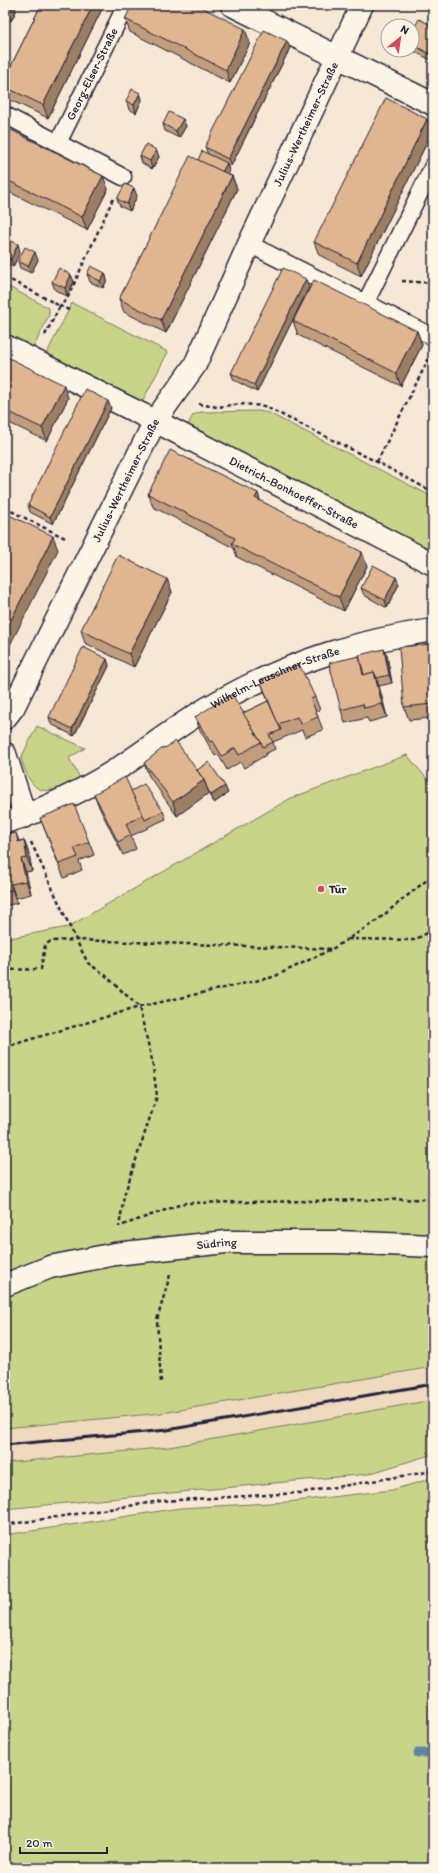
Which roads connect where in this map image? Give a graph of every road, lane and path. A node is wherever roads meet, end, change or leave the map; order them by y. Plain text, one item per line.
1 (126, 5) edge
2 (232, 5) edge
3 (362, 5) edge
4 (336, 57) junction
5 (433, 104) edge
6 (5, 115) edge
7 (58, 143) junction
8 (433, 166) edge
9 (123, 177) joint
10 (249, 244) junction
11 (5, 277) edge
12 (377, 280) junction
13 (433, 283) edge
14 (366, 302) junction
15 (60, 306) junction
16 (69, 310) dead end
17 (433, 337) edge
18 (5, 346) edge
19 (430, 358) dead end
20 (32, 360) junction
21 (170, 399) junction
22 (155, 421) junction
23 (377, 462) junction
24 (433, 492) edge
25 (5, 508) edge
26 (89, 550) junction
27 (433, 564) edge
28 (433, 630) edge
29 (5, 718) edge
30 (5, 754) edge
31 (17, 818) edge
32 (433, 875) edge
33 (433, 930) edge
34 (348, 939) junction
35 (76, 940) junction
36 (332, 950) junction
37 (5, 970) edge
38 (139, 1007) junction
39 (5, 1047) edge
40 (433, 1246) edge
41 (178, 1248) junction
42 (115, 1254) junction
43 (5, 1285) edge
44 (161, 1382) dead end
45 (432, 1472) edge
46 (5, 1525) edge

1 - 7 lane, Georg-Elser-Straße
2 - 4 street
3 - 4 street, Julius-Wertheimer-Straße
4 - 5 street
4 - 10 street, Julius-Wertheimer-Straße
6 - 7 lane
7 - 9 lane
8 - 12 lane
9 - 15 path
10 - 14 lane
10 - 21 street, Julius-Wertheimer-Straße
11 - 15 path
12 - 13 path
12 - 14 lane
14 - 17 lane
15 - 16 path
15 - 20 path
18 - 20 street, Dietrich-Bonhoeffer-Straße
19 - 23 path
20 - 22 street, Dietrich-Bonhoeffer-Straße
21 - 22 street, Julius-Wertheimer-Straße
21 - 23 path
22 - 26 street, Julius-Wertheimer-Straße
22 - 27 street, Dietrich-Bonhoeffer-Straße
23 - 24 path
25 - 26 path
26 - 29 street, Julius-Wertheimer-Straße
28 - 31 street, Wilhelm-Leuschner-Straße
30 - 31 street
31 - 35 path
32 - 34 path
33 - 34 path
34 - 36 path
35 - 36 path
35 - 37 path
35 - 38 path
36 - 38 path
38 - 39 path
38 - 42 path
40 - 41 street, Südring
41 - 42 street, Südring
41 - 44 path
42 - 43 street, Südring
45 - 46 path

